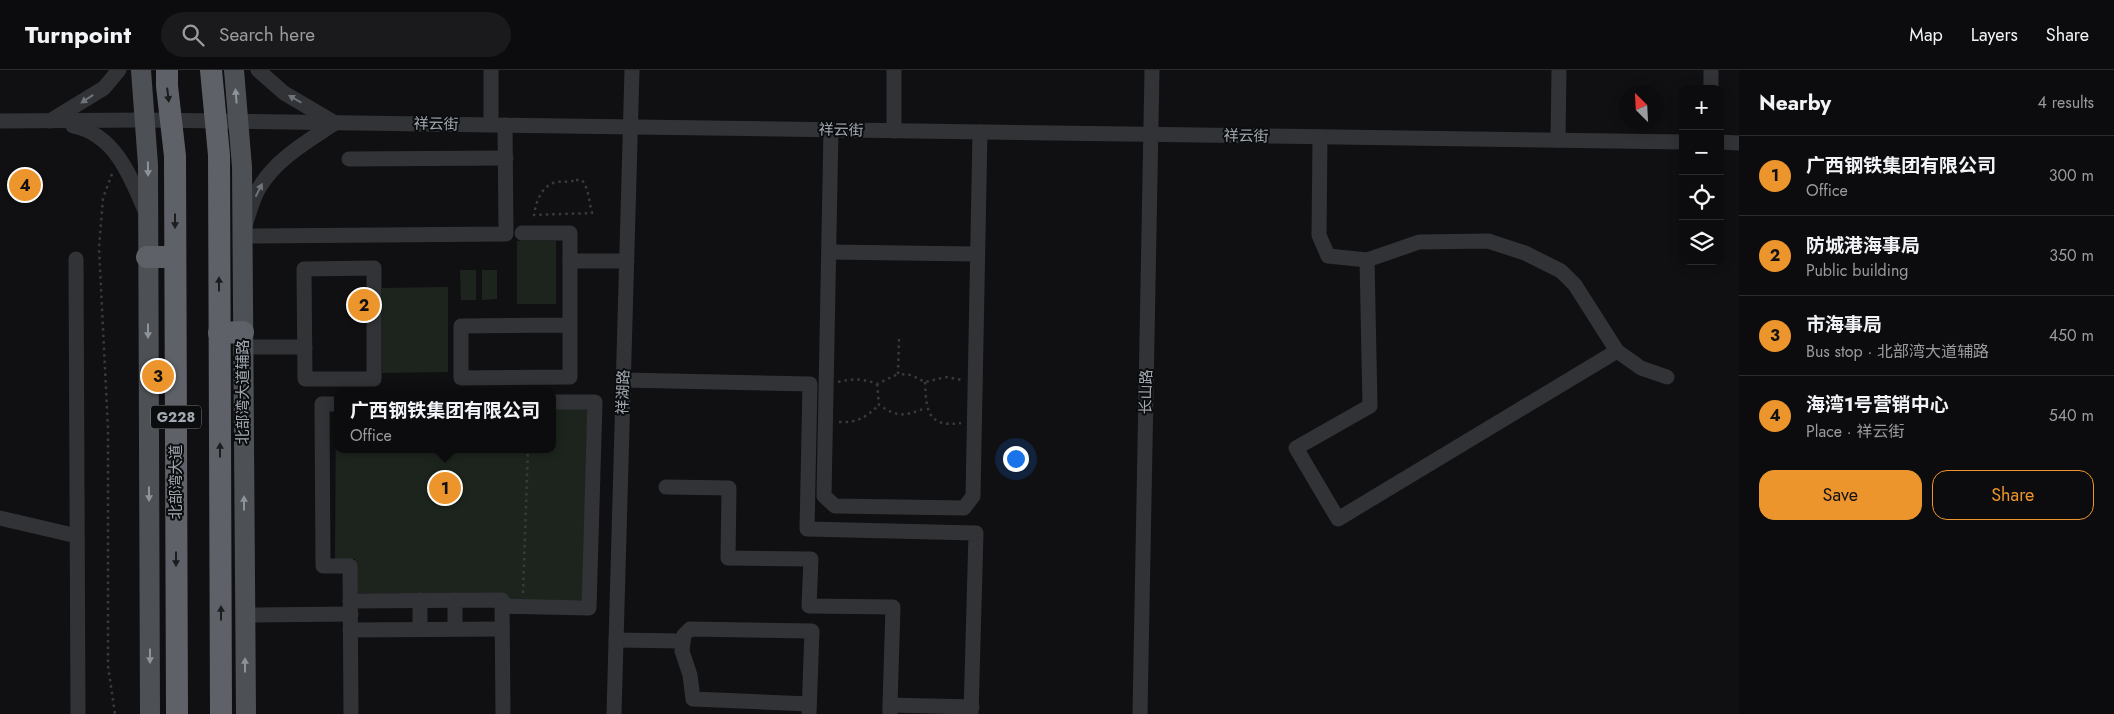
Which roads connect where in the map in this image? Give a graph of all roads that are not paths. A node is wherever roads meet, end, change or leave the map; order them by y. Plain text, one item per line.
1 (119, 70) edge
2 (141, 70) edge
3 (167, 70) edge
4 (211, 70) edge
5 (234, 70) edge
6 (258, 70) edge
7 (490, 70) edge
8 (632, 70) edge
9 (894, 70) edge
10 (1152, 70) edge
11 (1559, 70) edge
12 (1711, 70) edge
13 (1711, 85) edge
14 (145, 120) junction
15 (171, 120) junction
16 (0, 121) edge
17 (49, 121) junction
18 (215, 121) junction
19 (238, 121) junction
20 (335, 123) junction
21 (498, 125) junction
22 (630, 127) junction
23 (831, 130) junction
24 (894, 131) junction
25 (980, 132) junction
26 (1151, 134) junction
27 (1320, 137) junction
28 (1558, 140) junction
29 (1679, 142) edge
30 (1724, 142) edge
31 (1739, 143) edge
32 (506, 158) junction
33 (349, 159) dead end
34 (147, 216) junction
35 (522, 233) dead end
36 (242, 236) junction
37 (828, 252) junction
38 (978, 254) junction
39 (175, 257) junction
40 (148, 258) junction
41 (76, 259) dead end
42 (1367, 260) junction
43 (570, 261) junction
44 (627, 261) junction
45 (570, 325) junction
46 (219, 333) junction
47 (243, 340) junction
48 (305, 347) junction
49 (1617, 351) junction
50 (1667, 377) dead end
51 (624, 380) junction
52 (556, 402) edge
53 (334, 404) edge
54 (666, 487) dead end
55 (0, 518) edge
56 (77, 536) junction
57 (420, 600) junction
58 (455, 600) junction
59 (502, 606) junction
60 (350, 607) junction
61 (245, 615) junction
62 (420, 629) junction
63 (455, 629) junction
64 (502, 629) junction
65 (350, 630) junction
66 (616, 640) junction
67 (682, 641) junction
68 (692, 707) edge
69 (809, 709) edge
70 (890, 710) edge
71 (972, 711) edge
72 (78, 714) edge
73 (150, 714) edge
74 (177, 714) edge
75 (221, 714) edge
76 (246, 714) edge
77 (351, 714) edge
78 (502, 714) edge
79 (614, 714) edge
80 (1140, 714) edge

1 -> 17 street
2 - 14 main road
3 -> 15 highway, 北部湾大道 / G228
4 - 18 highway
19 -> 5 main road, 北部湾大道辅路
20 -> 6 street
7 - 21 street
8 - 22 street, 祥湖路
9 - 24 street
10 - 26 street, 长山路
11 - 28 street
12 - 13 street
14 - 15 street, 祥云街
14 - 17 street, 祥云街
14 -> 34 main road
15 - 18 street, 祥云街
15 -> 39 highway, 北部湾大道 / G228
16 - 17 street, 祥云街
17 - 34 street
18 - 19 street, 祥云街
46 -> 18 highway
19 - 20 street, 祥云街
19 - 36 main road, 北部湾大道辅路
20 - 21 street, 祥云街
36 -> 20 street
21 - 22 street, 祥云街
21 - 32 street
22 - 23 street, 祥云街
22 - 44 street, 祥湖路
23 - 24 street, 祥云街
23 - 37 street
24 - 25 street, 祥云街
25 - 26 street, 祥云街
25 - 38 street
26 - 27 street, 祥云街
26 - 80 street, 长山路
27 - 28 street, 祥云街
27 - 42 street
28 - 29 street, 祥云街
30 - 31 street
32 - 33 street
32 - 36 street
34 - 40 main road
35 - 43 street
36 - 47 main road, 北部湾大道辅路
37 - 38 street
37 - 38 street
39 - 40 highway
39 -> 74 highway, 北部湾大道 / G228
40 -> 73 main road
41 - 56 street
42 - 49 street
42 - 49 street
43 - 44 street
43 - 45 street
44 - 51 street, 祥湖路
45 - 45 street
46 - 47 highway
75 -> 46 highway, G228
47 - 48 street
61 -> 47 main road, 北部湾大道辅路
48 - 48 street
49 - 50 street
51 - 66 street, 祥湖路
51 - 71 street
52 - 59 street
53 - 60 street
54 - 70 street
55 - 56 street
56 - 72 street
57 - 58 street
57 - 60 street
57 - 62 street
58 - 59 street
58 - 63 street
59 - 64 street
60 - 61 street
60 - 65 street
76 -> 61 main road, 北部湾大道辅路
62 - 63 street
62 - 65 street
63 - 64 street
64 - 78 street
65 - 77 street
66 - 67 street
66 - 79 street, 祥湖路
67 - 68 street
67 - 69 street
68 - 69 street
70 - 71 street

